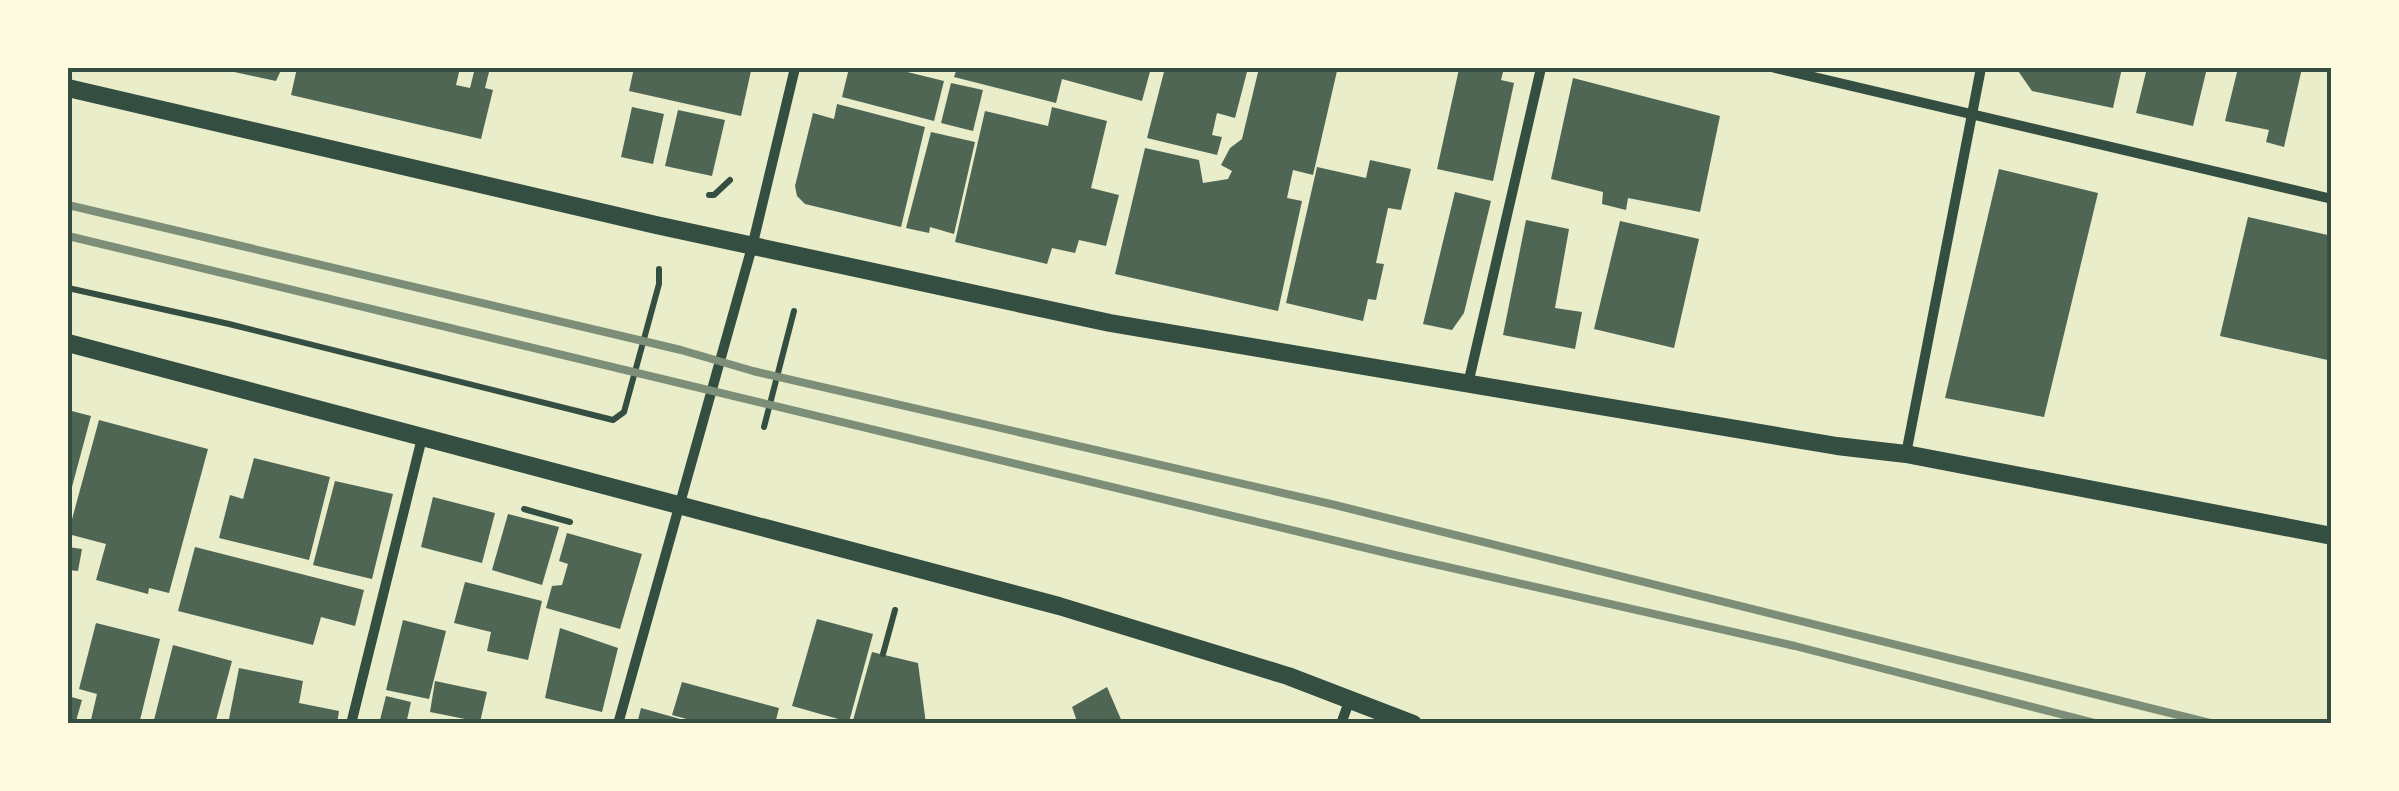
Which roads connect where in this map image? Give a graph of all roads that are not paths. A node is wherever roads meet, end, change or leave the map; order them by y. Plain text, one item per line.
1 (795, 68) edge
2 (1541, 68) edge
3 (1775, 68) edge
4 (1982, 68) edge
5 (68, 88) edge
6 (1970, 114) junction
7 (2332, 199) edge
8 (752, 247) junction
9 (68, 343) edge
10 (1468, 384) junction
11 (422, 438) junction
12 (1906, 454) junction
13 (682, 506) junction
14 (2332, 536) edge
15 (1350, 700) junction
16 (351, 724) edge
17 (618, 724) edge
18 (1340, 724) edge
19 (1413, 724) edge

1 - 8 street
2 - 10 street
3 - 6 street
4 - 6 street
5 - 8 street
6 - 7 street
6 - 12 street
8 - 10 street
8 - 13 street
9 - 11 street
10 - 12 street
11 - 13 street
11 - 16 street
12 - 14 street
13 - 15 street
13 - 17 street
15 - 18 street
15 - 19 street

